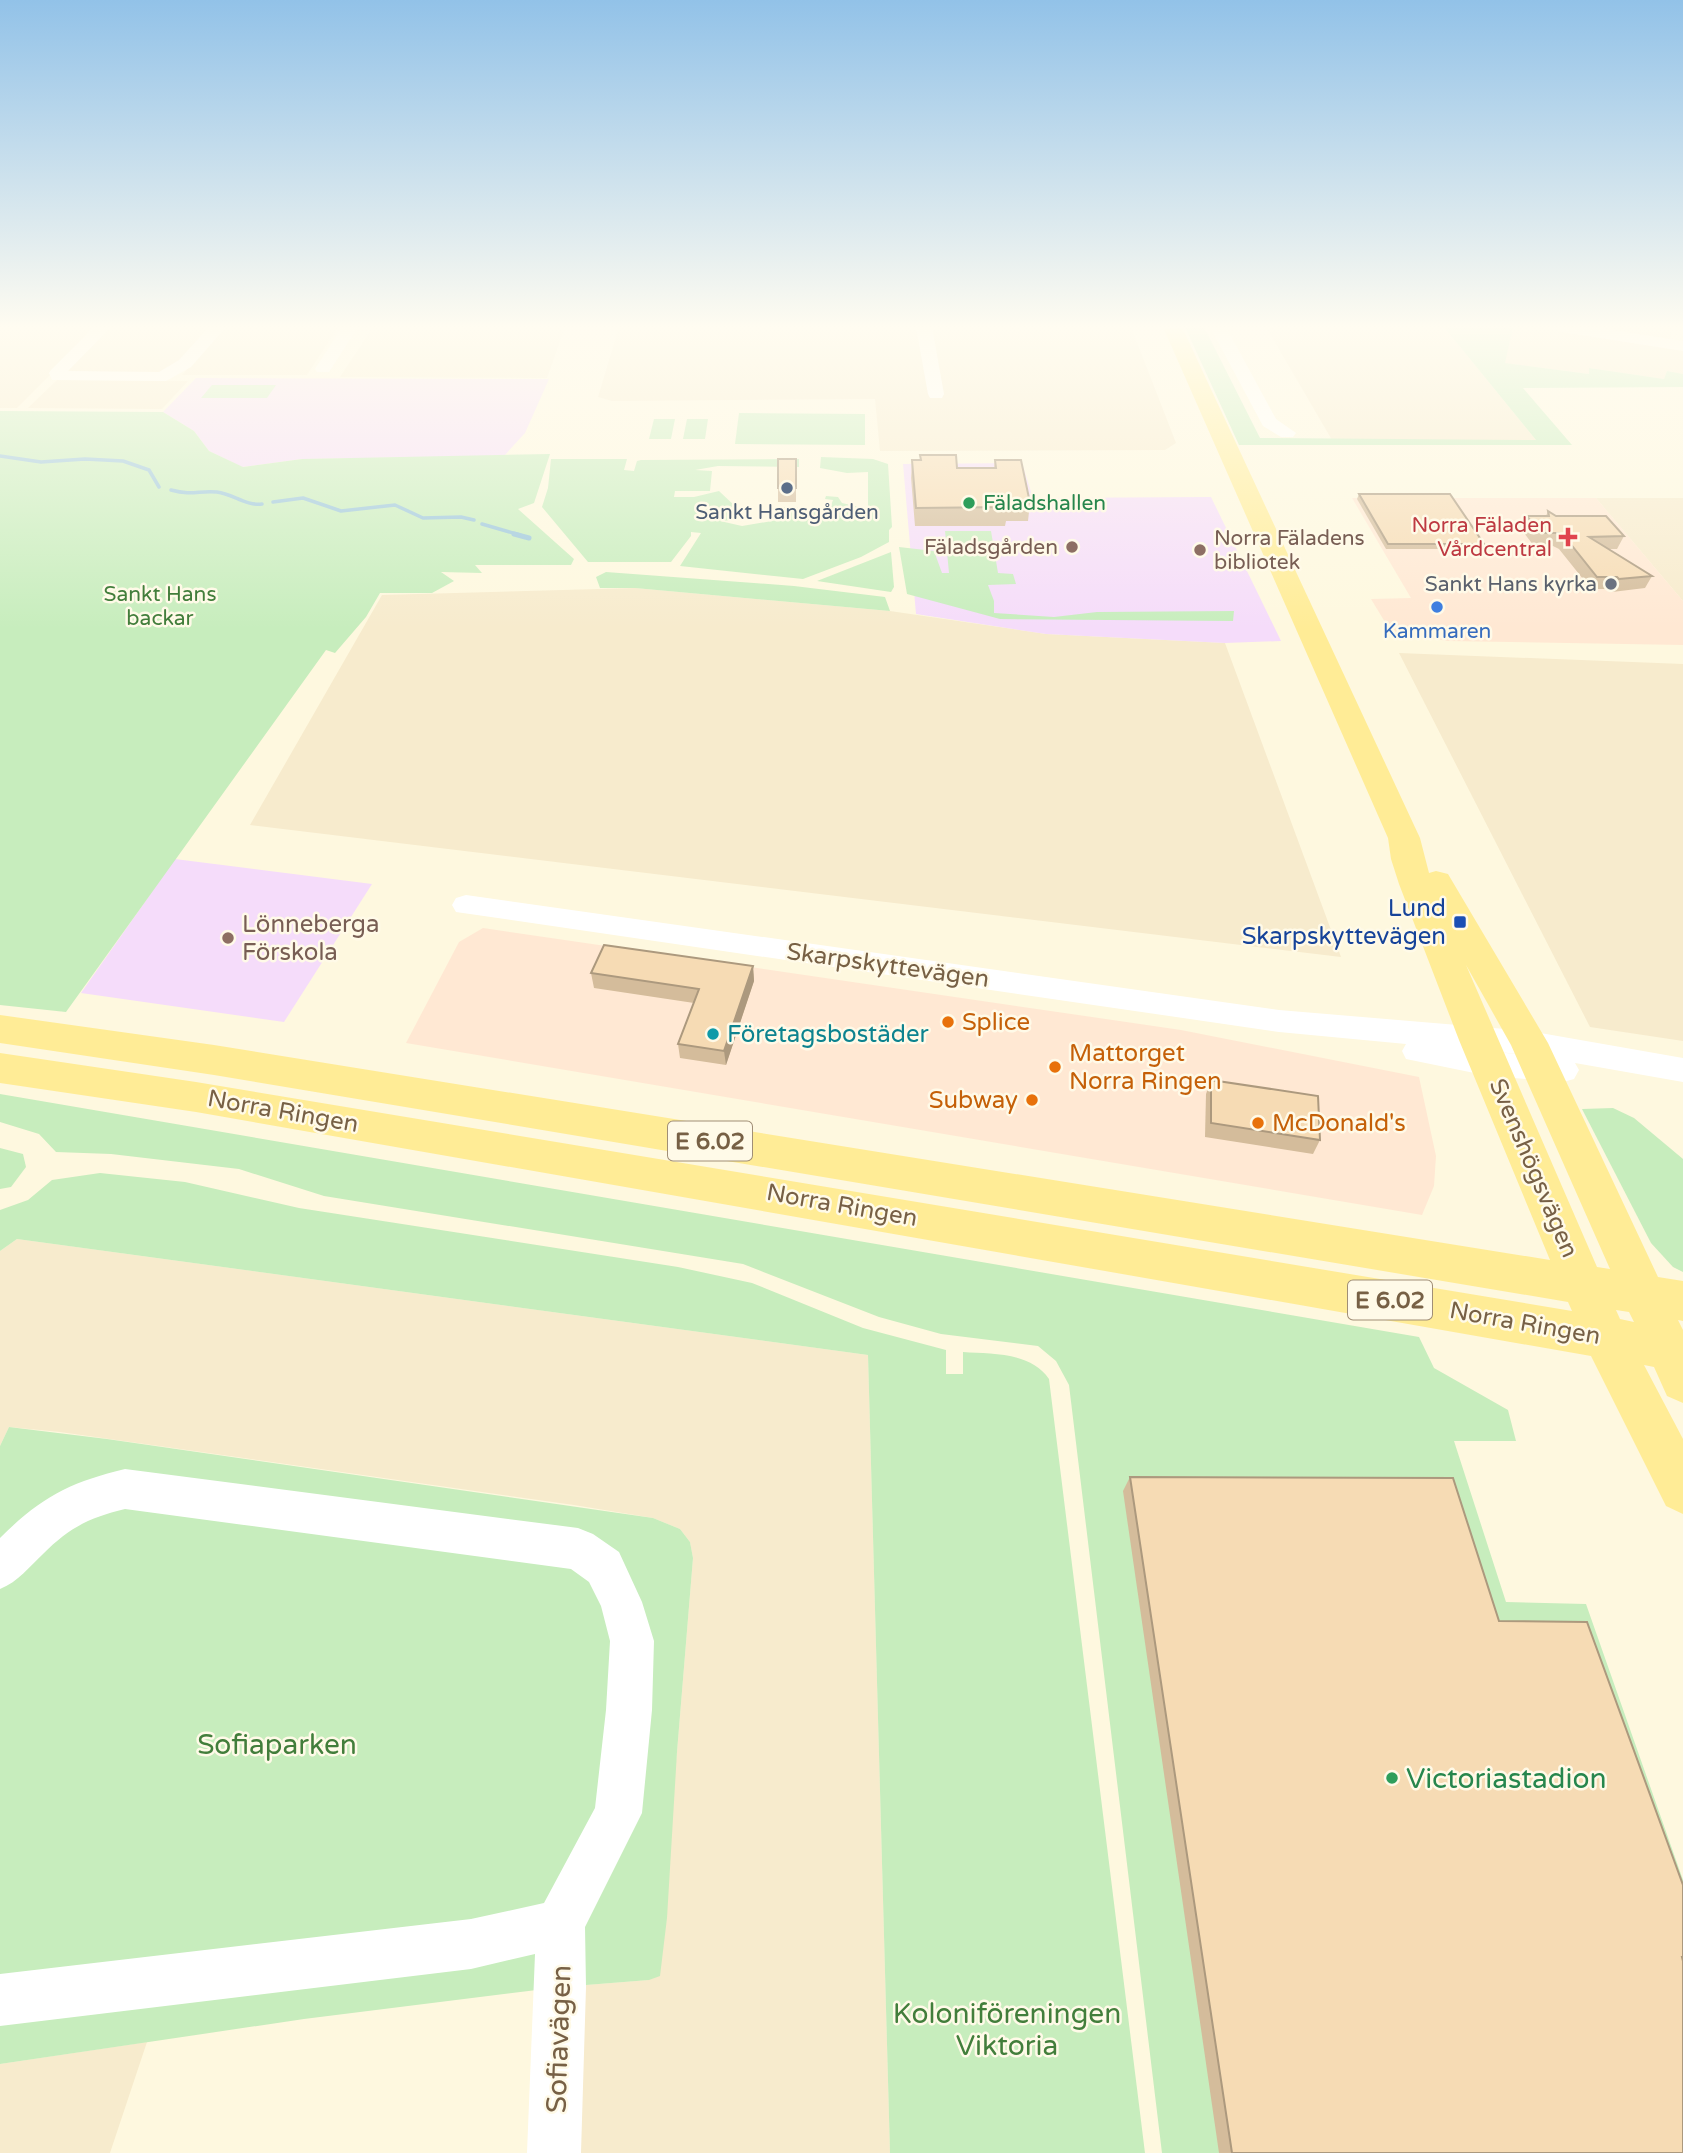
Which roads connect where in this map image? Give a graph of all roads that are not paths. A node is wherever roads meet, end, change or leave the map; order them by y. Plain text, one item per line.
1 (1218, 427) edge
2 (1278, 427) edge
3 (1287, 433) dead end
4 (1404, 838) junction
5 (466, 905) dead end
6 (0, 1029) edge
7 (1484, 1052) junction
8 (1535, 1056) junction
9 (0, 1068) edge
10 (1675, 1069) edge
11 (1584, 1284) junction
12 (1664, 1298) edge
13 (1605, 1337) junction
14 (1678, 1360) edge
15 (1683, 1489) edge
16 (0, 1568) edge
17 (560, 1924) junction
18 (0, 2000) edge
19 (554, 2153) edge

1 - 4 main road, Svenshögsvägen
2 - 3 street
4 - 7 main road, Svenshögsvägen
4 - 8 main road, Svenshögsvägen
5 - 7 street, Skarpskyttevägen
6 - 11 main road, Norra Ringen / E 6.02
7 - 8 street, Skarpskyttevägen
7 - 11 main road, Svenshögsvägen
8 - 10 street, Skarpskyttevägen
8 - 12 main road, Svenshögsvägen
9 - 13 main road, Norra Ringen / E 6.02
11 - 12 main road, Norra Ringen / E 6.02
11 - 13 main road, Svenshögsvägen
12 - 14 main road, Svenshögsvägen
13 - 14 main road, Norra Ringen / E 6.02
13 - 15 main road, Svenshögsvägen
16 - 17 street
17 - 18 street
17 - 19 street, Sofiavägen

